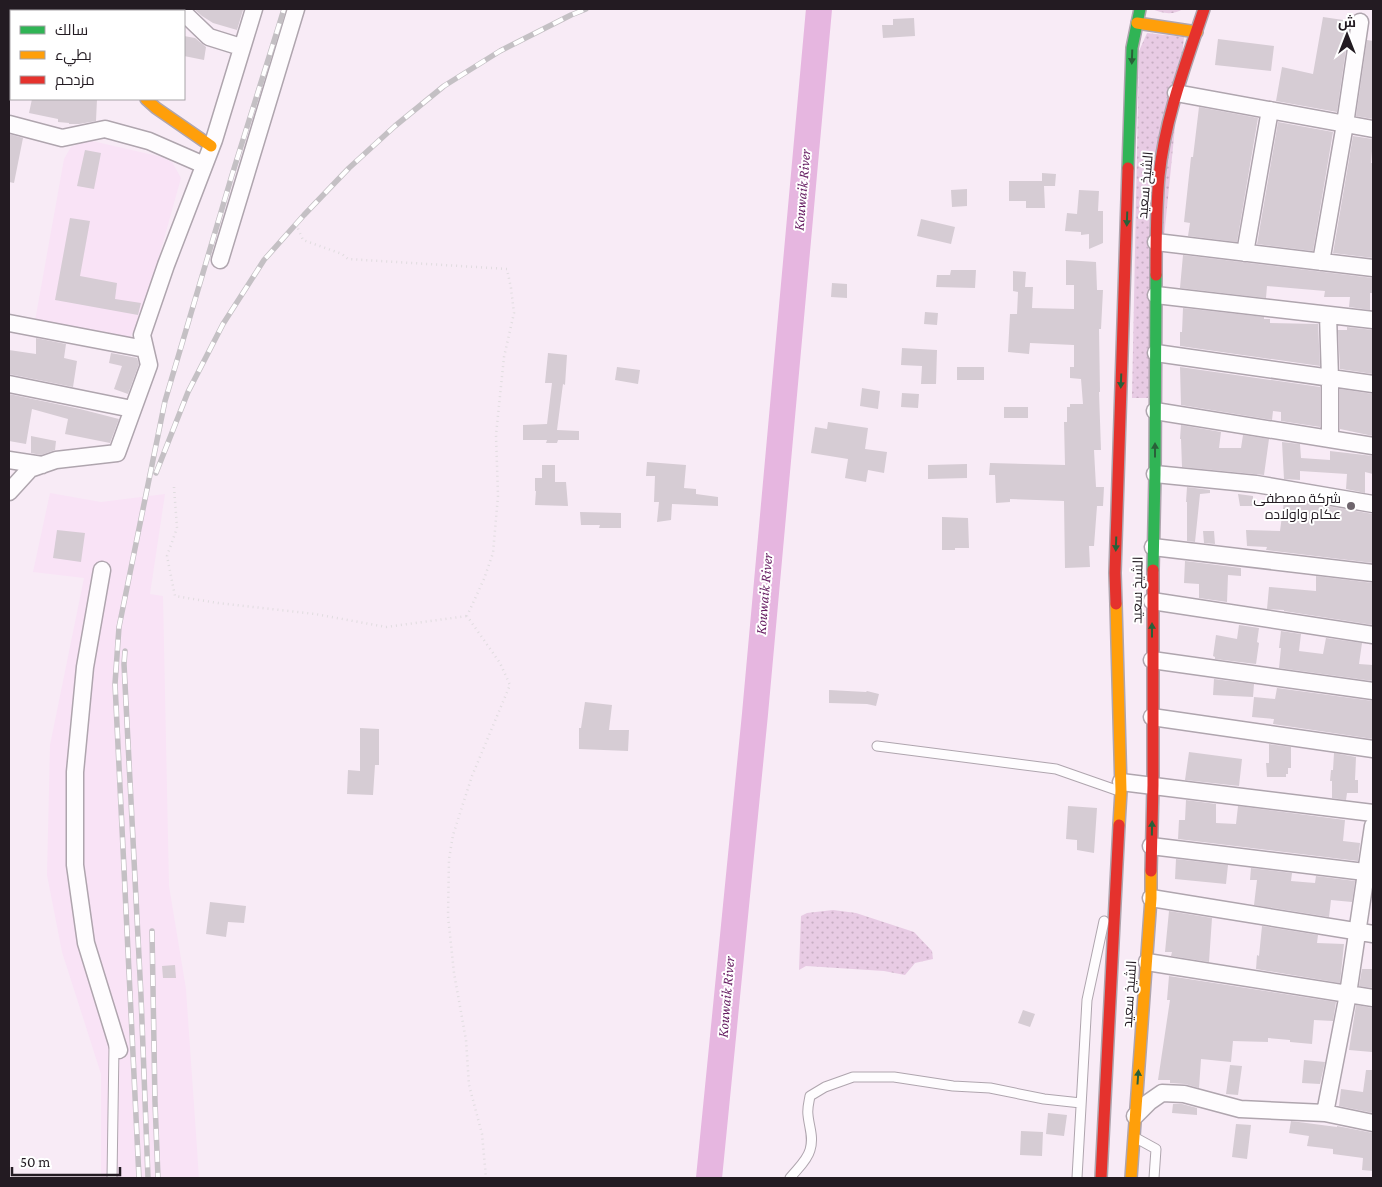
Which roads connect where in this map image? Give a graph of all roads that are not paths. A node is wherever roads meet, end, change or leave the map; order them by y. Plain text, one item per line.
1 (254, 9) edge
2 (296, 9) edge
3 (1140, 9) edge
4 (1204, 9) edge
5 (185, 12) edge
6 (197, 17) edge
7 (1137, 22) junction
8 (1360, 22) dead end
9 (1197, 32) junction
10 (241, 47) junction
11 (1176, 93) junction
12 (147, 100) edge
13 (1270, 110) junction
14 (9, 124) edge
15 (1345, 124) junction
16 (1373, 129) edge
17 (211, 146) junction
18 (204, 165) junction
19 (1156, 242) junction
20 (1246, 253) junction
21 (220, 260) dead end
22 (1321, 262) junction
23 (1373, 268) edge
24 (1156, 295) junction
25 (1328, 315) junction
26 (1373, 320) edge
27 (9, 323) edge
28 (145, 349) junction
29 (1156, 353) junction
30 (1330, 378) junction
31 (9, 384) edge
32 (1373, 384) edge
33 (132, 409) junction
34 (1155, 411) junction
35 (1330, 439) junction
36 (1373, 446) edge
37 (9, 460) edge
38 (42, 465) junction
39 (1155, 474) junction
40 (9, 492) edge
41 (1373, 504) edge
42 (1153, 547) junction
43 (102, 570) dead end
44 (1373, 573) edge
45 (1152, 601) junction
46 (1373, 635) edge
47 (1152, 660) junction
48 (1373, 692) edge
49 (1152, 717) junction
50 (877, 746) dead end
51 (1373, 749) edge
52 (1153, 785) junction
53 (1121, 786) junction
54 (1373, 813) edge
55 (1373, 826) edge
56 (1151, 846) junction
57 (1118, 853) junction
58 (1370, 873) edge
59 (1151, 898) junction
60 (1365, 933) edge
61 (1147, 962) junction
62 (1348, 994) junction
63 (1373, 998) edge
64 (116, 1043) joint
65 (1082, 1103) junction
66 (1326, 1113) junction
67 (1135, 1116) junction
68 (1373, 1123) edge
69 (1132, 1134) junction
70 (112, 1178) edge
71 (790, 1178) edge
72 (1077, 1178) edge
73 (1101, 1178) edge
74 (1131, 1178) edge
75 (1154, 1178) edge

1 - 10 street
2 - 21 street
3 - 7 main road, الشيخ سعيد
4 - 9 main road, الشيخ سعيد
5 - 6 street
6 - 10 street
7 - 9 main road
7 -> 53 main road, الشيخ سعيد
8 - 15 street
9 - 11 main road, الشيخ سعيد
10 - 17 street
11 - 13 street
11 - 19 main road, الشيخ سعيد
12 - 17 main road
13 - 15 street
13 - 20 street
14 - 18 street
15 - 16 street
15 - 22 street
17 - 18 street
18 - 28 street
19 - 20 street
19 - 24 main road, الشيخ سعيد
20 - 22 street
22 - 23 street
24 - 25 street
24 - 29 main road, الشيخ سعيد
25 - 26 street
25 - 30 street
27 - 28 street
28 - 33 street
29 - 30 street
29 - 34 main road, الشيخ سعيد
30 - 32 street
30 - 35 street
31 - 33 street
33 - 38 street
34 - 35 street
39 -> 34 main road, الشيخ سعيد
35 - 36 street
37 - 38 street
38 - 40 street
39 - 41 street
39 - 42 main road, الشيخ سعيد
42 - 44 street
42 - 45 main road, الشيخ سعيد
43 - 64 street
45 - 46 street
47 -> 45 main road, الشيخ سعيد
47 - 48 street
47 - 49 main road, الشيخ سعيد
49 - 51 street
49 - 52 main road, الشيخ سعيد
50 - 53 lane
52 - 53 street
52 - 54 street
56 -> 52 main road, الشيخ سعيد
53 - 57 main road, الشيخ سعيد
55 - 58 street
56 - 58 street
56 - 59 main road, الشيخ سعيد
57 - 65 lane
57 - 73 main road, الشيخ سعيد
58 - 60 street
59 - 60 street
59 - 61 main road, الشيخ سعيد
60 - 62 street
61 - 62 street
67 -> 61 main road, الشيخ سعيد
62 - 63 street
62 - 66 street
64 - 70 lane
65 - 71 lane
65 - 72 lane
66 - 67 street
66 - 68 street
67 - 69 main road, الشيخ سعيد
69 - 74 main road, الشيخ سعيد
69 - 75 lane

